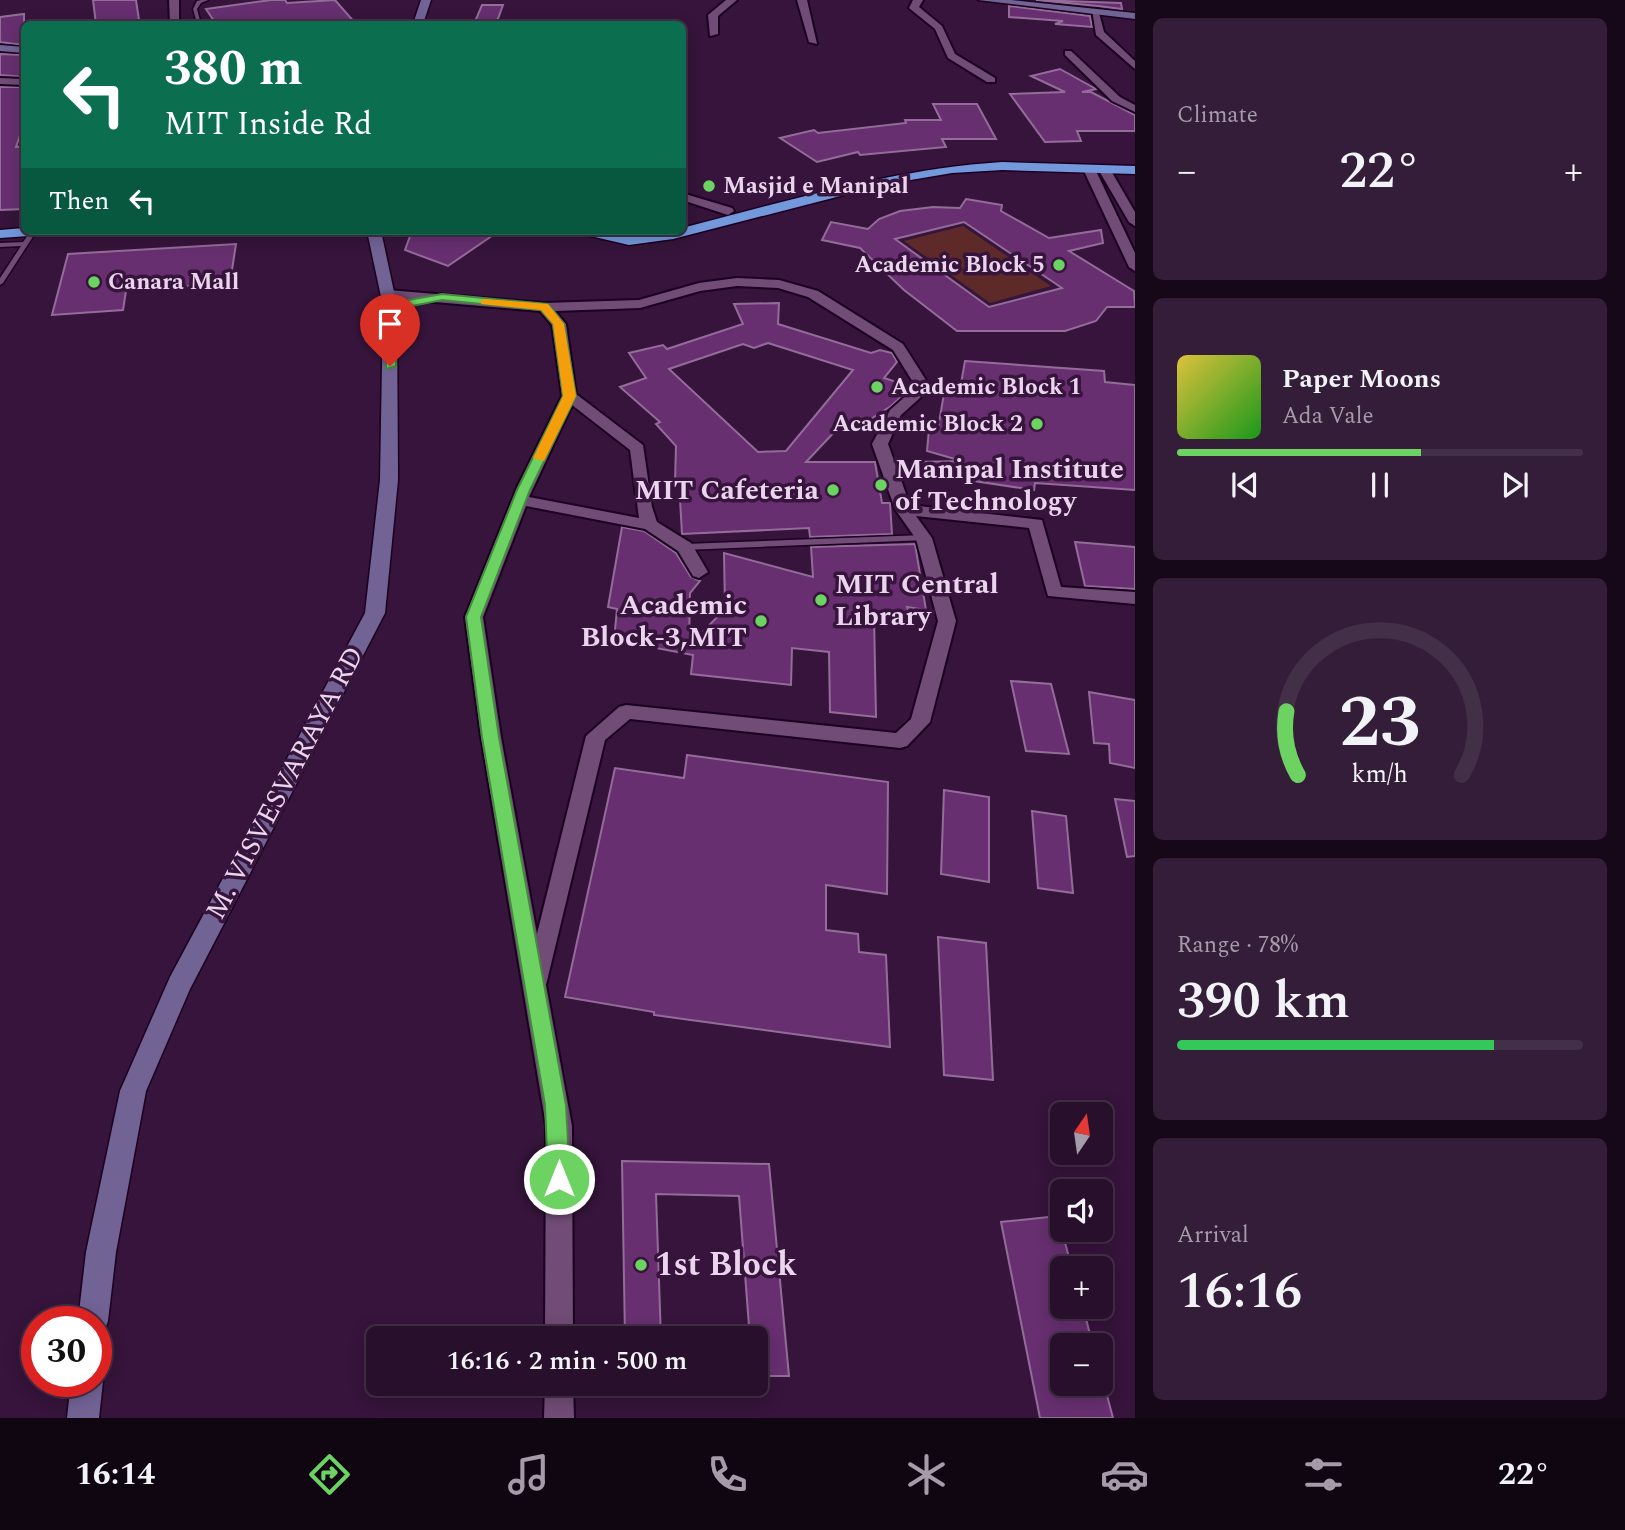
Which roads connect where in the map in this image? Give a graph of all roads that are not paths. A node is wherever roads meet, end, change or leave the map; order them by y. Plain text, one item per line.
1 (174, 0) edge
2 (206, 0) edge
3 (426, 0) edge
4 (732, 0) edge
5 (802, 0) edge
6 (918, 0) edge
7 (983, 0) edge
8 (1095, 11) junction
9 (1135, 16) edge
10 (175, 21) edge
11 (199, 21) edge
12 (419, 21) edge
13 (713, 34) dead end
14 (814, 42) dead end
15 (0, 48) edge
16 (21, 50) edge
17 (1069, 52) dead end
18 (1135, 66) edge
19 (991, 80) dead end
20 (0, 81) edge
21 (21, 82) edge
22 (1135, 108) edge
23 (1135, 162) edge
24 (1089, 169) junction
25 (1104, 169) junction
26 (1135, 170) edge
27 (686, 197) edge
28 (728, 211) junction
29 (686, 222) edge
30 (1135, 222) edge
31 (21, 223) edge
32 (0, 225) edge
33 (686, 231) edge
34 (0, 234) edge
35 (375, 235) edge
36 (597, 235) edge
37 (668, 235) edge
38 (29, 238) edge
39 (0, 245) edge
40 (1135, 267) edge
41 (0, 283) edge
42 (389, 300) junction
43 (544, 307) junction
44 (569, 396) junction
45 (520, 500) junction
46 (903, 509) junction
47 (650, 526) junction
48 (924, 538) junction
49 (685, 547) junction
50 (699, 572) dead end
51 (1135, 598) edge
52 (534, 987) junction
53 (95, 1306) edge
54 (559, 1326) edge
55 (559, 1396) edge
56 (85, 1397) edge
57 (83, 1418) edge
58 (559, 1418) edge

1 - 10 street
2 - 11 lane
3 - 12 street
4 - 13 street
5 - 14 street
6 - 19 street
7 - 8 street
8 - 9 street
8 - 18 street
15 - 16 street
17 - 22 street
20 - 21 street
23 - 28 highway
24 - 25 highway
24 - 33 highway
24 - 40 street
25 - 26 highway
25 - 30 street
27 - 28 street
28 - 29 highway
31 - 32 highway
34 - 38 highway
35 - 42 street, M. VISVESVARAYA RD
36 - 37 highway
38 - 39 lane
38 - 41 lane
42 - 43 street
42 - 53 street, M. VISVESVARAYA RD
43 - 44 street
43 - 46 street
44 - 45 street
44 - 47 street
45 - 47 street
45 - 52 street
46 - 48 street
46 - 51 street
47 - 49 street
48 - 49 lane
48 - 52 street
49 - 50 street
52 - 54 street
55 - 58 street
56 - 57 street

